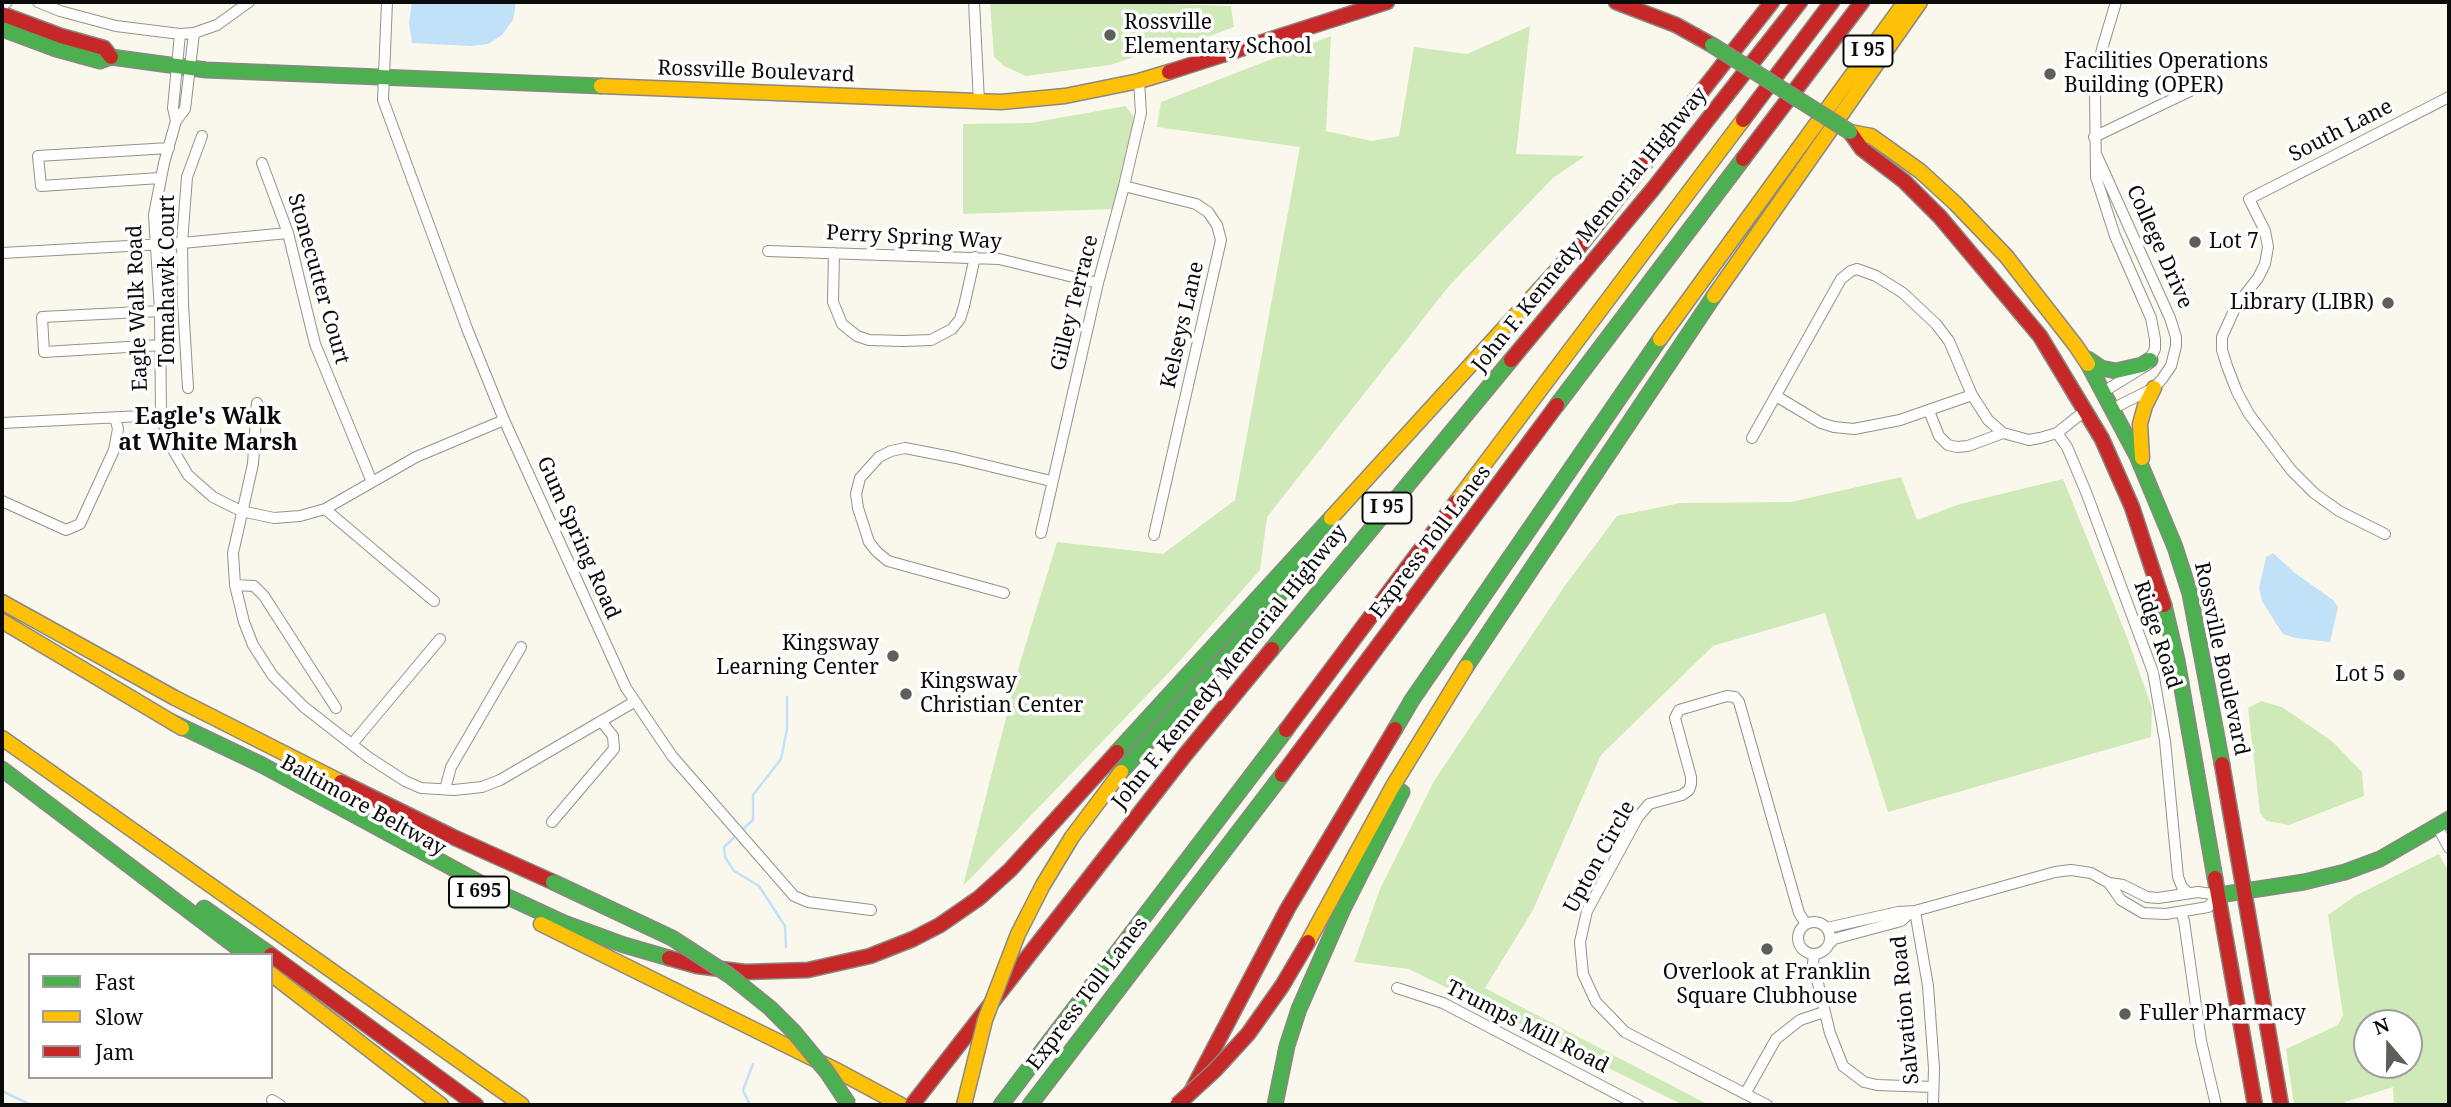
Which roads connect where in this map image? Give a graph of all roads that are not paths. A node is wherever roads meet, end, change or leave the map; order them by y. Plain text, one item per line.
1 (6, 2) edge
2 (38, 2) edge
3 (249, 2) edge
4 (387, 2) edge
5 (974, 2) edge
6 (1387, 2) edge
7 (1616, 2) edge
8 (1772, 2) edge
9 (1800, 2) edge
10 (1832, 2) edge
11 (1862, 2) edge
12 (1905, 2) edge
13 (1920, 2) edge
14 (2116, 2) edge
15 (2, 6) edge
16 (2, 14) edge
17 (2, 29) edge
18 (194, 33) junction
19 (180, 34) junction
20 (111, 57) junction
21 (184, 68) junction
22 (383, 78) junction
23 (1139, 81) junction
24 (2190, 91) dead end
25 (2449, 97) edge
26 (979, 102) junction
27 (1850, 132) junction
28 (202, 135) dead end
29 (2094, 137) junction
30 (169, 148) junction
31 (2097, 156) junction
32 (262, 163) dead end
33 (160, 178) junction
34 (1124, 186) junction
35 (288, 233) junction
36 (182, 243) junction
37 (155, 244) junction
38 (1578, 247) junction
39 (768, 251) dead end
40 (2, 253) edge
41 (834, 253) junction
42 (975, 257) junction
43 (1098, 282) junction
44 (160, 311) junction
45 (161, 345) junction
46 (2076, 346) junction
47 (2150, 360) junction
48 (188, 388) dead end
49 (2154, 388) junction
50 (2103, 392) junction
51 (1972, 394) junction
52 (1776, 396) junction
53 (257, 403) dead end
54 (2086, 410) junction
55 (2112, 410) junction
56 (1929, 411) junction
57 (160, 415) junction
58 (115, 417) junction
59 (504, 420) junction
60 (2, 423) edge
61 (2003, 433) junction
62 (2057, 433) junction
63 (1752, 438) dead end
64 (2144, 474) junction
65 (1051, 481) junction
66 (372, 482) junction
67 (2, 501) edge
68 (325, 509) junction
69 (241, 511) junction
70 (1041, 533) dead end
71 (2385, 534) dead end
72 (1154, 535) dead end
73 (1525, 579) junction
74 (235, 585) junction
75 (1004, 593) dead end
76 (434, 601) dead end
77 (2, 602) edge
78 (2, 621) edge
79 (440, 639) dead end
80 (521, 647) dead end
81 (634, 702) junction
82 (336, 708) dead end
83 (601, 721) junction
84 (172, 722) junction
85 (2, 738) edge
86 (352, 744) junction
87 (2, 769) edge
88 (445, 789) junction
89 (30, 790) junction
90 (552, 822) dead end
91 (2443, 823) edge
92 (2449, 848) edge
93 (2109, 883) junction
94 (2244, 891) junction
95 (2189, 893) junction
96 (2219, 895) junction
97 (871, 910) dead end
98 (1913, 911) junction
99 (2181, 912) junction
100 (1806, 924) junction
101 (1827, 928) junction
102 (1829, 943) junction
103 (244, 953) edge
104 (268, 953) edge
105 (1814, 954) junction
106 (273, 956) edge
107 (273, 976) edge
108 (1397, 988) dead end
109 (1825, 1012) junction
110 (1933, 1087) junction
111 (1745, 1094) junction
112 (1620, 1101) edge
113 (441, 1105) edge
114 (476, 1105) edge
115 (522, 1105) edge
116 (849, 1105) edge
117 (901, 1105) edge
118 (912, 1105) edge
119 (964, 1105) edge
120 (1000, 1105) edge
121 (1030, 1105) edge
122 (1177, 1105) edge
123 (1184, 1105) edge
124 (1275, 1105) edge
125 (1638, 1105) edge
126 (1767, 1105) edge
127 (1933, 1105) edge
128 (2216, 1105) edge
129 (2255, 1105) edge
130 (2281, 1105) edge

1 - 15 street
2 - 19 street
3 - 18 street
4 - 22 street, Gum Spring Road
5 - 26 street
6 - 23 main road, Rossville Boulevard
7 - 27 main road, Rossville Boulevard, bridge
8 - 38 main road
9 - 118 main road, John F. Kennedy Memorial Highway / I 95
10 - 120 main road, Express Toll Lanes
11 - 121 main road, Express Toll Lanes
12 - 123 main road, I 95
13 - 73 main road
14 - 29 street, College Drive
16 - 20 main road, Rossville Boulevard
17 - 20 main road, Rossville Boulevard
18 - 19 street
18 - 21 street
19 - 21 street
20 - 21 main road, Rossville Boulevard
21 - 22 main road, Rossville Boulevard
21 - 30 street, Eagle Walk Road
22 - 26 main road, Rossville Boulevard
22 - 59 street, Gum Spring Road
23 - 26 main road, Rossville Boulevard
23 - 34 street, Gilley Terrace
24 - 29 street
25 - 71 street, South Lane
27 - 46 main road, Rossville Boulevard
27 - 54 main road, Rossville Boulevard
28 - 36 street, Tomahawk Court
29 - 31 street, College Drive
30 - 33 street, Eagle Walk Road
30 - 33 street
31 - 47 street, College Drive
31 - 49 street, College Drive
32 - 35 street, Stonecutter Court
33 - 37 street, Eagle Walk Road
34 - 43 street, Gilley Terrace
34 - 72 street, Kelseys Lane
35 - 36 street
35 - 66 street, Stonecutter Court
36 - 37 street
36 - 48 street, Tomahawk Court
37 - 40 street
37 - 44 street, Eagle Walk Road
38 - 84 main road
38 - 119 main road, bridge
39 - 41 street, Perry Spring Way
41 - 42 street, Perry Spring Way
41 - 42 street
42 - 43 street, Perry Spring Way
43 - 65 street, Gilley Terrace
44 - 45 street, Eagle Walk Road
44 - 45 street
45 - 57 street, Eagle Walk Road
46 - 47 main road
46 - 50 main road, Rossville Boulevard
47 - 50 street
49 - 55 street, College Drive
49 - 64 main road
50 - 54 main road
50 - 55 main road, Rossville Boulevard
51 - 52 street
51 - 56 street
51 - 61 street
52 - 56 street
52 - 63 street
53 - 69 street
54 - 55 main road
54 - 62 street
54 - 96 main road, Rossville Boulevard
55 - 64 main road, Rossville Boulevard
56 - 61 street
57 - 58 street
57 - 69 street, Eagle Walk Road
58 - 60 street
58 - 67 street
59 - 66 street, Eagle Walk Road
59 - 81 street, Gum Spring Road
61 - 62 street
62 - 95 street, Ridge Road
64 - 94 main road, Rossville Boulevard
65 - 70 street, Gilley Terrace
65 - 75 street
66 - 68 street, Eagle Walk Road
68 - 69 street, Eagle Walk Road
68 - 76 street
69 - 74 street
73 - 122 main road, bridge
73 - 124 main road
74 - 82 street
74 - 86 street
77 - 116 main road, bridge
78 - 84 main road, Baltimore Beltway / I 695
79 - 86 street
80 - 88 street
81 - 83 street
81 - 97 street, Gum Spring Road
83 - 88 street
83 - 90 street
84 - 117 main road, Baltimore Beltway / I 695
85 - 115 main road
86 - 88 street
87 - 89 main road
89 - 103 main road
89 - 104 main road
91 - 92 street
91 - 94 main road
93 - 95 street
93 - 98 street
93 - 99 street
94 - 96 main road
94 - 130 main road, Rossville Boulevard
95 - 96 street
96 - 99 street
96 - 129 main road, Rossville Boulevard
98 - 101 street
98 - 102 street
98 - 110 street, Salvation Road
99 - 128 street
100 - 101 street
100 - 105 street
100 - 111 street, Upton Circle
101 - 102 street
102 - 105 street
105 - 109 street
106 - 114 main road
107 - 113 main road
108 - 112 street, Trumps Mill Road
109 - 110 street
109 - 111 street
110 - 127 street, Salvation Road
111 - 126 street, Upton Circle
112 - 125 street, Trumps Mill Road

